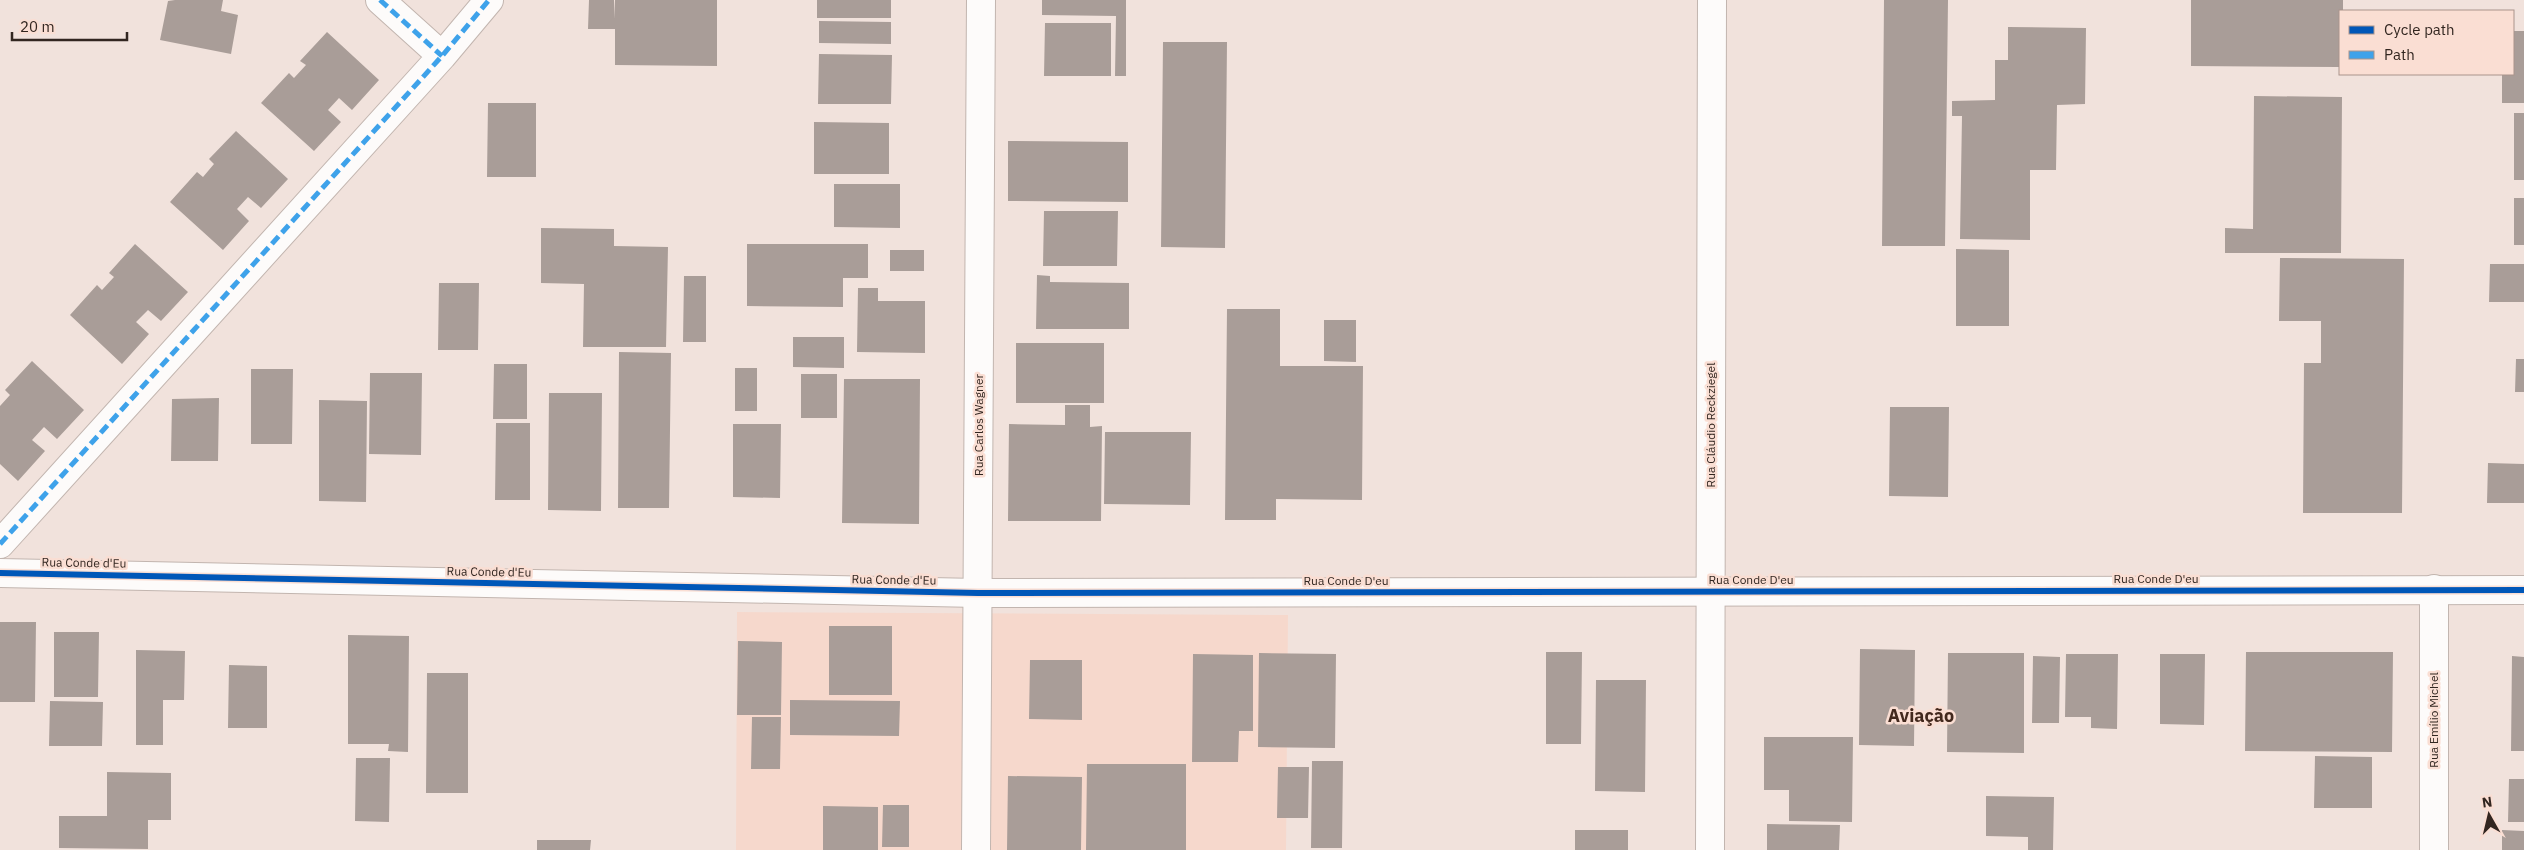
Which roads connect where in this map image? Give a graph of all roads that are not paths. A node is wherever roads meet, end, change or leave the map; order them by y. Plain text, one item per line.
1 (380, 0) edge
2 (489, 0) edge
3 (981, 0) edge
4 (1712, 0) edge
5 (442, 56) junction
6 (0, 544) edge
7 (0, 573) edge
8 (2434, 589) junction
9 (2524, 590) edge
10 (1711, 591) junction
11 (978, 594) junction
12 (976, 850) edge
13 (1710, 850) edge
14 (2434, 850) edge

1 - 5 street
2 - 5 street
3 - 11 street, Rua Carlos Wagner
4 - 10 street, Rua Cláudio Reckziegel
5 - 6 street
7 - 11 street, Rua Conde d'Eu
8 - 9 street, Rua Conde D'eu
8 - 10 street, Rua Conde D'eu
8 - 14 street, Rua Emílio Michel
10 - 11 street, Rua Conde D'eu
10 - 13 street, Rua Cláudio Reckziegel
11 - 12 street, Rua Carlos Wagner

